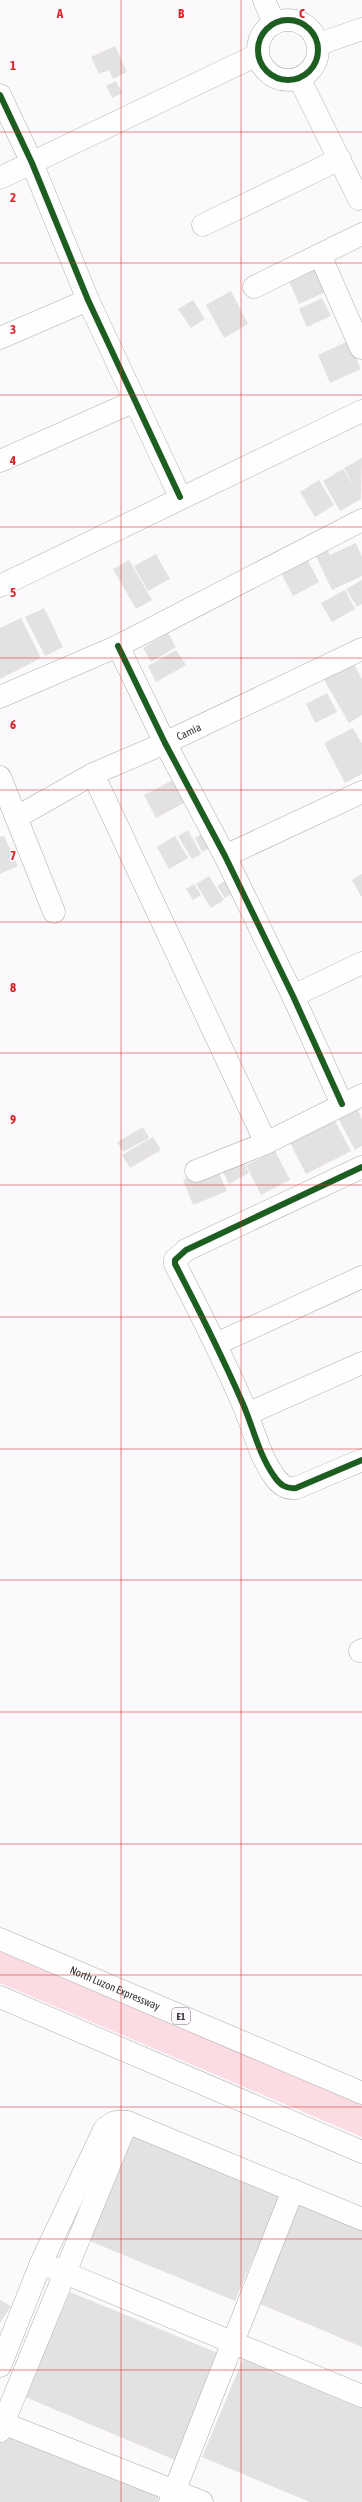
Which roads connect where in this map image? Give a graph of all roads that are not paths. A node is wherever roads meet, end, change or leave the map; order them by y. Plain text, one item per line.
1 (264, 0) edge
2 (274, 23) junction
3 (362, 29) edge
4 (319, 44) junction
5 (257, 55) junction
6 (299, 78) junction
7 (0, 95) edge
8 (340, 159) junction
9 (32, 163) junction
10 (2, 174) edge
11 (359, 199) dead end
12 (203, 225) dead end
13 (362, 234) edge
14 (320, 254) junction
15 (254, 287) dead end
16 (88, 300) junction
17 (0, 338) edge
18 (361, 348) dead end
19 (135, 401) junction
20 (362, 411) edge
21 (0, 461) edge
22 (180, 497) junction
23 (362, 520) edge
24 (0, 586) edge
25 (118, 646) junction
26 (362, 649) edge
27 (0, 697) edge
28 (165, 743) junction
29 (93, 774) junction
30 (0, 777) edge
31 (362, 792) edge
32 (17, 817) junction
33 (225, 856) junction
34 (54, 912) dead end
35 (362, 963) edge
36 (293, 996) junction
37 (362, 1095) edge
38 (342, 1104) junction
39 (266, 1143) junction
40 (362, 1167) edge
41 (196, 1171) dead end
42 (362, 1276) edge
43 (216, 1344) junction
44 (362, 1363) edge
45 (247, 1414) junction
46 (362, 1460) edge
47 (0, 1939) edge
48 (0, 1997) edge
49 (362, 2093) edge
50 (127, 2122) junction
51 (362, 2152) edge
52 (293, 2190) junction
53 (362, 2219) edge
54 (41, 2263) junction
55 (65, 2273) junction
56 (233, 2342) junction
57 (0, 2366) edge
58 (362, 2396) edge
59 (1, 2426) edge
60 (172, 2497) edge
61 (202, 2502) edge

1 - 2 main road
2 - 4 main road
2 - 5 main road
3 - 4 main road
4 - 6 main road
5 - 6 main road
5 - 9 main road
6 - 8 main road
7 - 9 main road
8 - 11 main road
8 - 12 main road
9 - 10 main road
9 - 16 main road
13 - 14 main road
14 - 15 main road
14 - 18 main road
16 - 17 main road
16 - 19 main road
19 - 21 main road
19 - 22 main road
20 - 22 main road
22 - 24 main road
23 - 25 main road
25 - 27 main road
25 - 28 main road
26 - 28 main road, Camia
28 - 29 main road, Camia
28 - 33 main road
29 - 32 main road, Camia
29 - 39 main road
30 - 32 main road
31 - 33 main road
32 - 34 main road
33 - 36 main road
35 - 36 main road
36 - 38 main road
37 - 38 main road
38 - 39 main road
39 - 41 main road
40 - 43 main road
42 - 43 main road
43 - 45 main road
44 - 45 main road
45 - 46 main road
47 - 49 main road, North Luzon Expressway / E1
48 - 51 main road
50 - 52 main road
50 - 54 main road
50 - 55 main road
52 - 53 main road
52 - 56 main road
54 - 55 main road
54 - 57 main road
55 - 56 main road
55 - 59 main road
56 - 58 main road
56 - 60 main road
59 - 60 main road
60 - 61 main road

